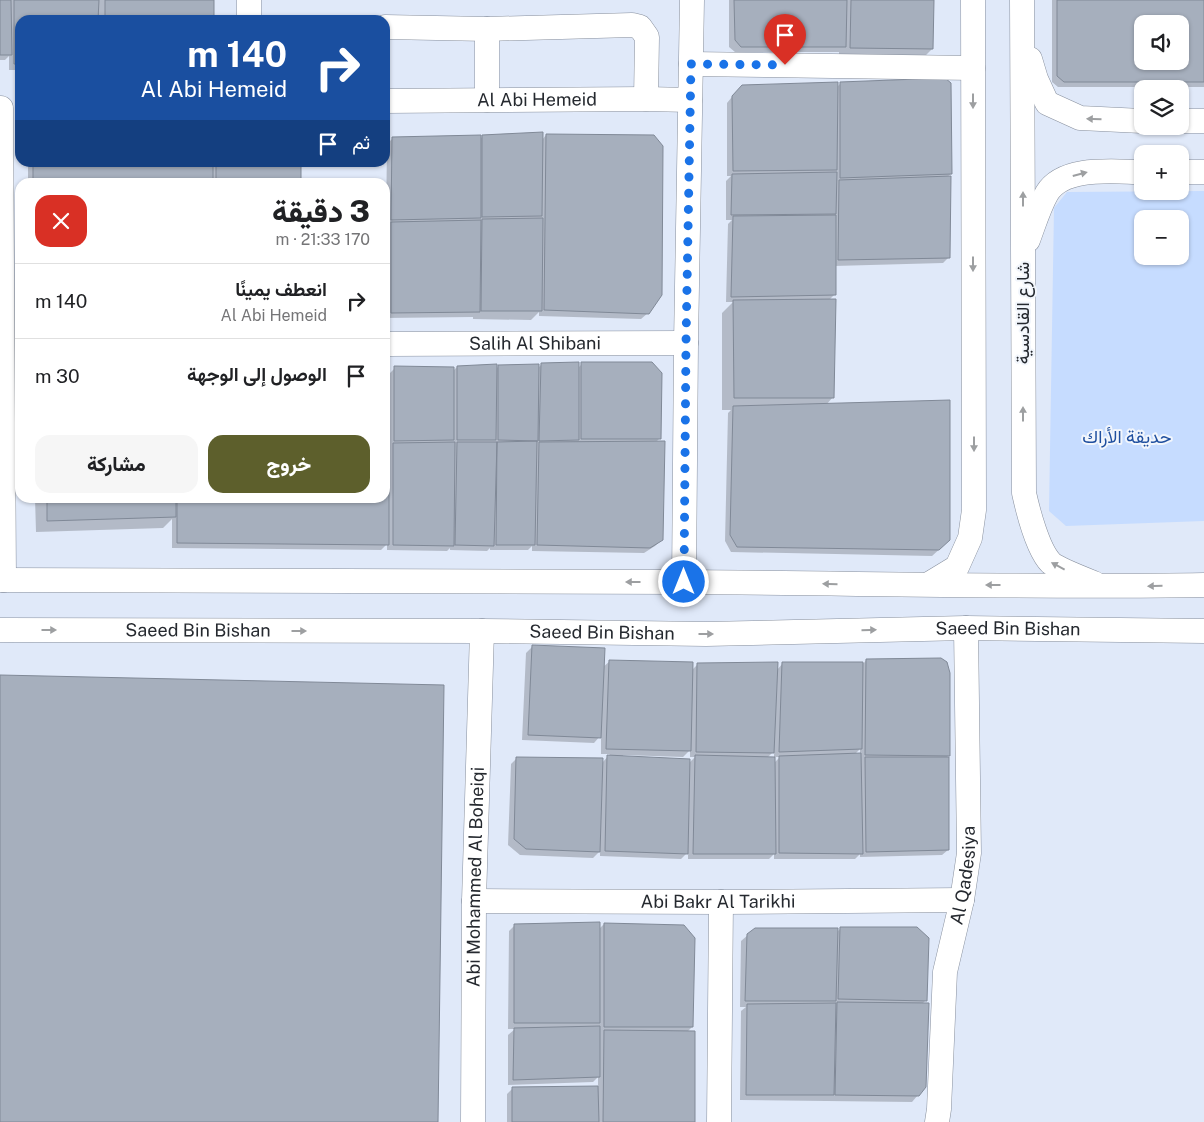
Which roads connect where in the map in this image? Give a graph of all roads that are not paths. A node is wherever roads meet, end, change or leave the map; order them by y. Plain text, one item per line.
1 (249, 0) edge
2 (692, 0) edge
3 (974, 0) edge
4 (1022, 0) edge
5 (249, 15) edge
6 (390, 27) edge
7 (486, 29) junction
8 (1022, 32) junction
9 (691, 64) junction
10 (973, 68) junction
11 (646, 99) junction
12 (487, 100) junction
13 (690, 100) junction
14 (390, 101) edge
15 (7, 108) edge
16 (1134, 121) edge
17 (1189, 121) edge
18 (1204, 121) edge
19 (1134, 172) edge
20 (1189, 172) edge
21 (1204, 172) edge
22 (1023, 250) junction
23 (686, 343) junction
24 (390, 344) edge
25 (12, 345) edge
26 (2, 580) edge
27 (684, 582) junction
28 (927, 585) junction
29 (1204, 585) edge
30 (1102, 587) junction
31 (966, 628) junction
32 (0, 630) edge
33 (482, 631) junction
34 (1204, 631) edge
35 (962, 900) junction
36 (474, 901) junction
37 (721, 902) junction
38 (473, 1122) edge
39 (719, 1122) edge
40 (937, 1122) edge

1 - 5 street
2 - 9 street
3 - 10 street
4 - 8 street, شارع القادسية
6 - 7 street
7 - 11 street
7 - 12 street
16 -> 8 street
22 -> 8 street, شارع القادسية
9 - 10 street
9 - 13 street
10 -> 28 street
11 - 12 street, Al Abi Hemeid
11 - 13 street, Al Abi Hemeid
12 - 14 street, Al Abi Hemeid
13 - 23 street
15 - 25 street
17 - 18 street
22 -> 19 street
20 - 21 street
30 -> 22 street, شارع القادسية
23 - 24 street, Salih Al Shibani
23 - 27 street
25 - 26 street
27 -> 26 street
28 -> 27 street
30 -> 28 street
29 -> 30 street
33 -> 31 street, Saeed Bin Bishan
31 - 34 street, Saeed Bin Bishan
31 - 35 street, Al Qadesiya
32 -> 33 street, Saeed Bin Bishan
33 - 36 street, Abi Mohammed Al Boheiqi
35 - 37 street, Abi Bakr Al Tarikhi
35 - 40 street, Al Qadesiya
36 - 37 street, Abi Bakr Al Tarikhi
36 - 38 street, Abi Mohammed Al Boheiqi
37 - 39 street

